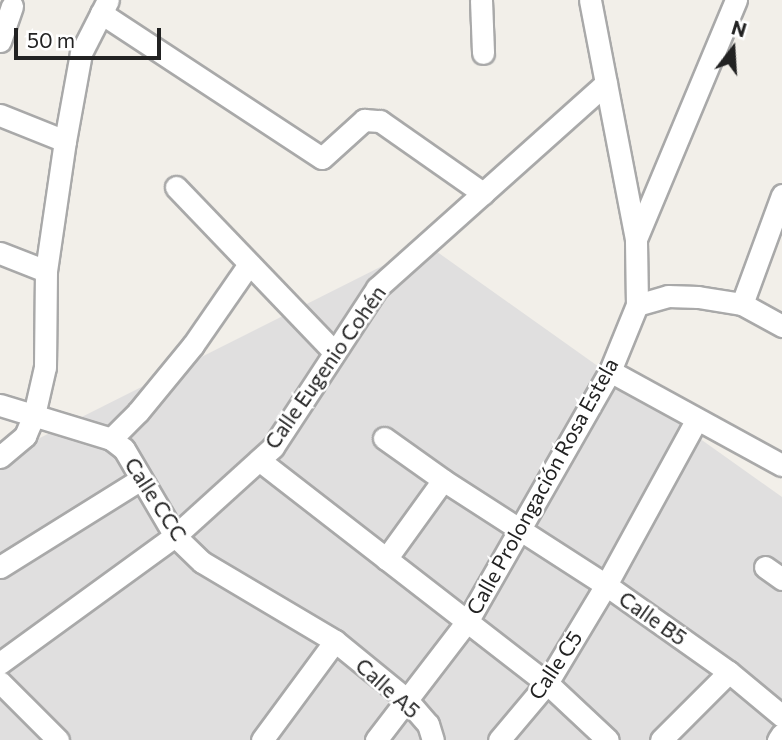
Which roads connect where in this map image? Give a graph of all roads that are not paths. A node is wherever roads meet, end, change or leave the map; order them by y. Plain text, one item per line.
1 (481, 0) edge
2 (590, 0) edge
3 (736, 0) edge
4 (12, 6) dead end
5 (104, 7) edge
6 (0, 41) edge
7 (483, 52) dead end
8 (606, 83) junction
9 (0, 115) edge
10 (65, 141) junction
11 (176, 187) dead end
12 (483, 193) junction
13 (782, 195) edge
14 (636, 239) junction
15 (0, 253) edge
16 (249, 264) junction
17 (46, 271) junction
18 (741, 304) junction
19 (637, 305) junction
20 (782, 326) edge
21 (334, 352) junction
22 (610, 371) junction
23 (0, 405) edge
24 (34, 415) junction
25 (697, 419) junction
26 (384, 438) dead end
27 (111, 439) junction
28 (0, 457) edge
29 (259, 460) junction
30 (782, 465) edge
31 (141, 479) junction
32 (443, 480) junction
33 (518, 529) junction
34 (175, 536) junction
35 (386, 558) junction
36 (0, 567) edge
37 (606, 585) junction
38 (468, 620) junction
39 (335, 641) junction
40 (0, 663) edge
41 (729, 672) junction
42 (0, 682) edge
43 (547, 683) junction
44 (406, 699) junction
45 (782, 716) edge
46 (782, 734) edge
47 (665, 738) edge
48 (58, 740) edge
49 (262, 740) edge
50 (376, 740) edge
51 (433, 740) edge
52 (499, 740) edge
53 (608, 740) edge
54 (778, 740) edge

1 - 7 street
2 - 8 street, Calle Prolongación Rosa Estela
3 - 14 street
4 - 6 street
5 - 10 street
5 - 12 street
8 - 12 street, Calle Eugenio Cohén
8 - 14 street, Calle Prolongación Rosa Estela
9 - 10 street
10 - 17 street
11 - 16 street
12 - 21 street, Calle Eugenio Cohén
13 - 18 street
14 - 19 street, Calle Prolongación Rosa Estela
15 - 17 street
16 - 21 street
16 - 27 street
17 - 24 street
18 - 19 street
18 - 20 street
19 - 22 street, Calle Prolongación Rosa Estela
21 - 29 street, Calle Eugenio Cohén
22 - 25 street
22 - 33 street, Calle Prolongación Rosa Estela
23 - 24 street, Calle CCC
24 - 27 street, Calle CCC
24 - 28 street
25 - 30 street
25 - 37 street, Calle C5
26 - 32 street, Calle B5
27 - 31 street, Calle CCC
29 - 34 street, Calle Eugenio Cohén
29 - 35 street
31 - 34 street, Calle CCC
31 - 36 street
32 - 33 street, Calle B5
32 - 35 street
33 - 37 street, Calle B5
33 - 38 street, Calle Prolongación Rosa Estela
34 - 39 street, Calle CCC
34 - 40 street, Calle Eugenio Cohén
35 - 38 street
37 - 41 street, Calle B5
37 - 43 street, Calle C5
38 - 43 street
38 - 44 street, Calle Prolongación Rosa Estela
39 - 44 street, Calle A5
39 - 49 street
41 - 45 street, Calle B5
41 - 47 street
42 - 48 street
43 - 52 street, Calle C5
43 - 53 street
44 - 50 street, Calle Prolongación Rosa Estela
44 - 51 street, Calle A5
46 - 54 street

